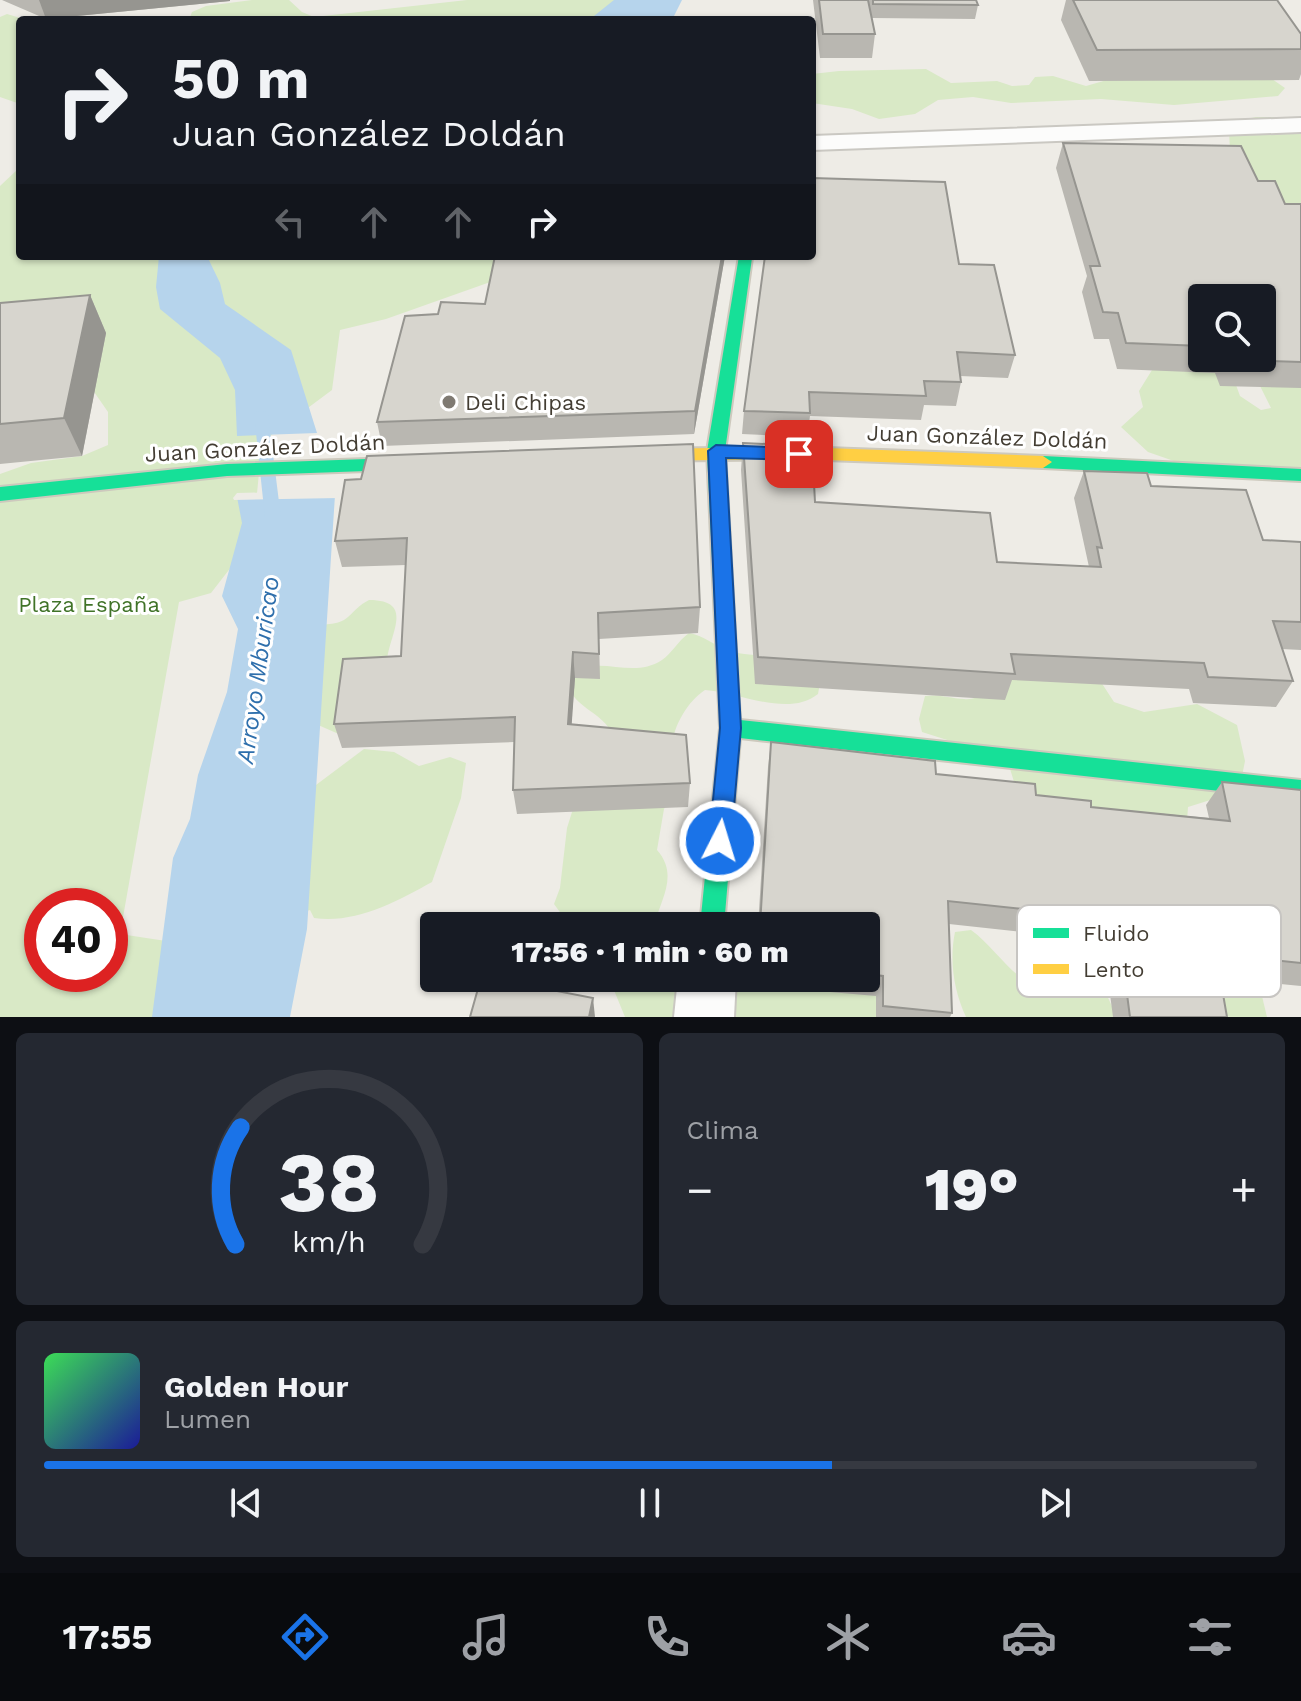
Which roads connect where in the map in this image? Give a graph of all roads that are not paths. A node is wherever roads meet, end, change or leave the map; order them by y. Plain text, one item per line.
1 (1301, 125) edge
2 (816, 143) edge
3 (745, 260) edge
4 (716, 451) junction
5 (611, 455) edge
6 (442, 462) edge
7 (1301, 475) edge
8 (0, 494) edge
9 (730, 728) junction
10 (1301, 790) edge
11 (713, 912) edge
12 (706, 992) edge
13 (704, 1017) edge

1 - 2 lane
3 - 4 street
4 - 5 street, Juan González Doldán
4 - 7 street, Juan González Doldán
4 - 9 street
6 - 8 street, Juan González Doldán
9 - 10 street
9 - 11 street
12 - 13 street

